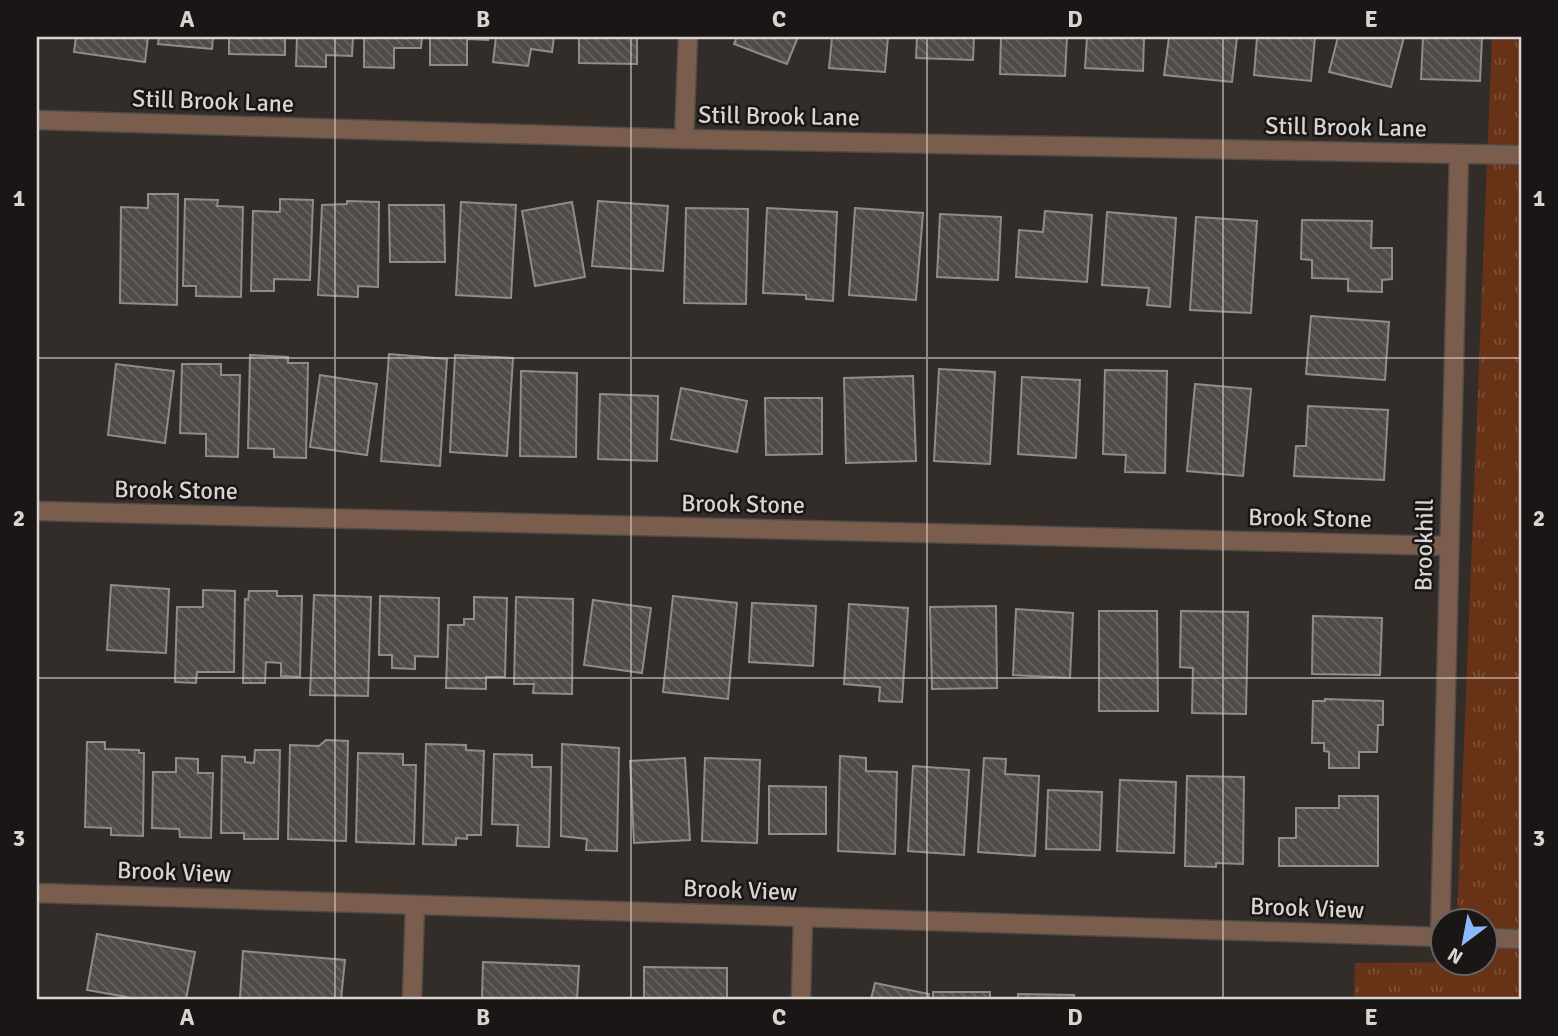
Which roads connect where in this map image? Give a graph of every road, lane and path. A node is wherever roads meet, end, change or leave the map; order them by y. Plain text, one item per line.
1 (688, 37) edge
2 (37, 120) edge
3 (684, 139) junction
4 (1459, 154) junction
5 (1521, 155) edge
6 (37, 511) edge
7 (1448, 546) junction
8 (37, 893) edge
9 (415, 905) junction
10 (1442, 906) edge
11 (803, 917) junction
12 (1428, 937) edge
13 (1498, 938) edge
14 (1521, 939) edge
15 (412, 999) edge
16 (801, 999) edge

1 - 3 street
2 - 3 street, Still Brook Lane
3 - 4 street, Still Brook Lane
4 - 5 street, Still Brook Lane
4 - 7 street, Brookhill
6 - 7 street, Brook Stone
7 - 10 street, Brookhill
8 - 9 street, Brook View
9 - 11 street, Brook View
9 - 15 street
11 - 12 street, Brook View
11 - 16 street
13 - 14 street

